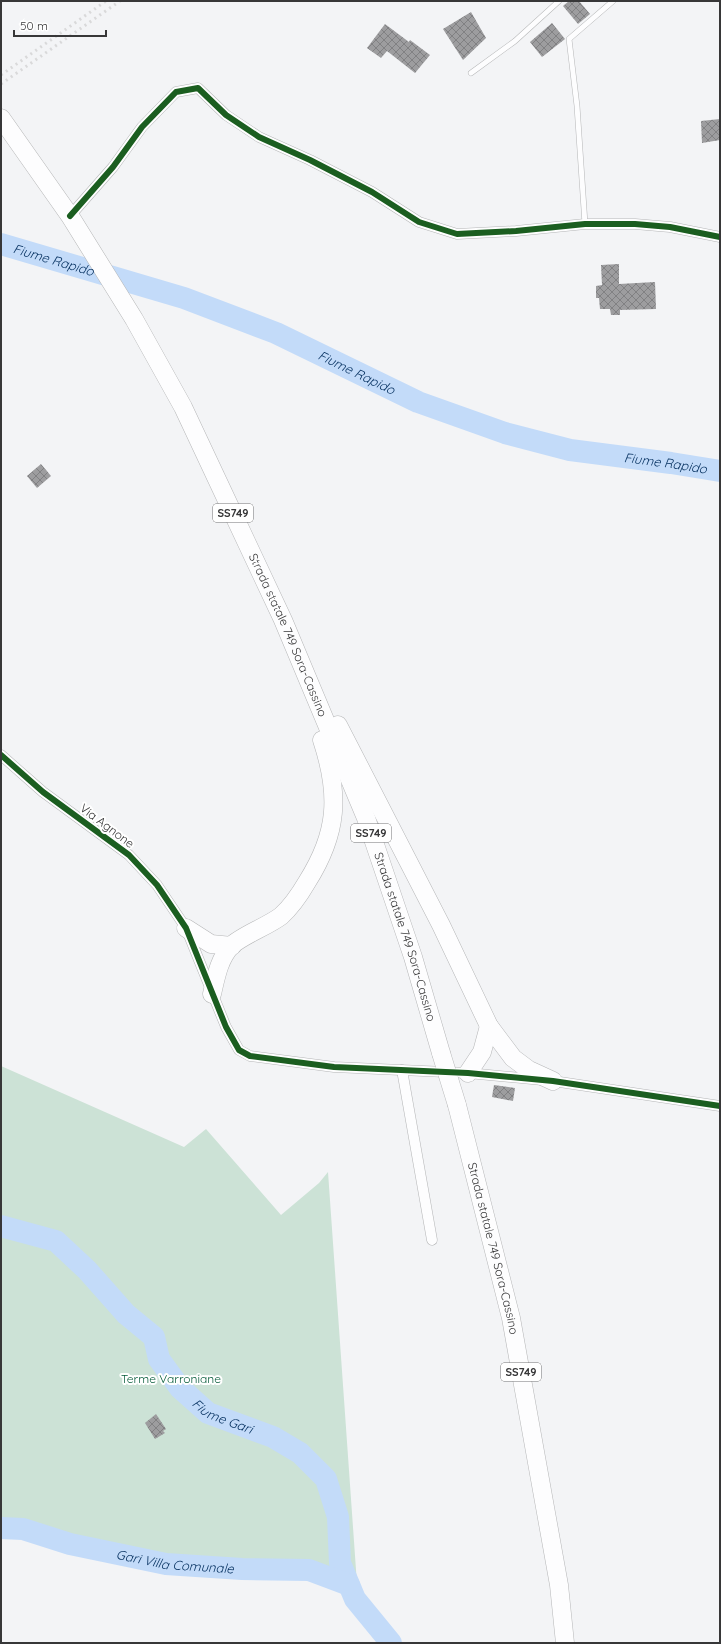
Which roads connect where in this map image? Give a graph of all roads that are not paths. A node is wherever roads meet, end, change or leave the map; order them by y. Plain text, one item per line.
1 (559, 1) edge
2 (613, 1) edge
3 (471, 73) dead end
4 (1, 118) edge
5 (70, 216) junction
6 (585, 224) junction
7 (720, 237) edge
8 (283, 620) junction
9 (1, 755) edge
10 (186, 928) junction
11 (232, 946) junction
12 (212, 994) junction
13 (489, 1026) junction
14 (402, 1070) junction
15 (468, 1073) junction
16 (553, 1081) junction
17 (720, 1106) edge
18 (432, 1240) dead end
19 (565, 1643) edge

1 - 3 lane
2 - 6 lane
4 - 5 highway, Strada statale 749 Sora-Cassino / SS749
5 - 6 street
5 - 8 highway, Strada statale 749 Sora-Cassino / SS749
6 - 7 street
8 - 11 highway
8 - 13 highway
8 - 19 highway, Strada statale 749 Sora-Cassino / SS749, bridge
9 - 10 street, Via Agnone
10 - 11 highway
10 - 12 street, Via Agnone
11 - 12 highway
12 - 14 street, Via Agnone
13 - 15 highway
13 - 16 highway
14 - 15 street, Via Agnone
14 - 18 street
15 - 16 street, Via Agnone
16 - 17 street, Via Agnone

